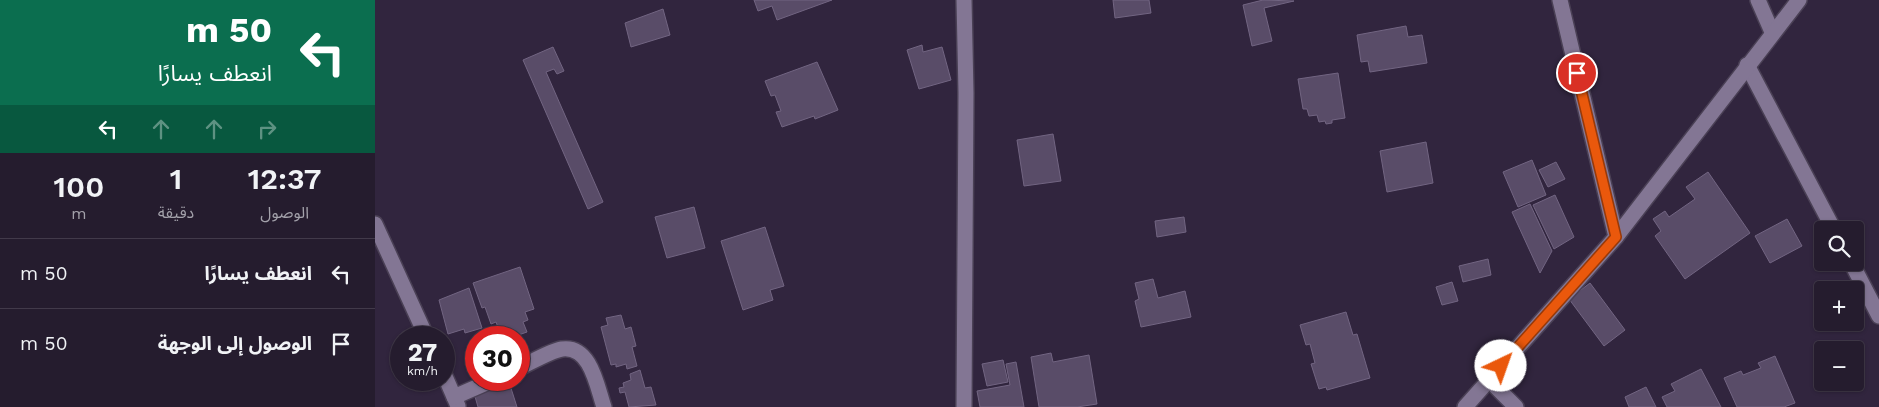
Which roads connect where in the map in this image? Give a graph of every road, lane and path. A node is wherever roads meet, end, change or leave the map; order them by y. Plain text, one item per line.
1 (963, 0) edge
2 (1560, 0) edge
3 (1758, 0) edge
4 (1799, 0) edge
5 (1772, 32) junction
6 (1747, 64) junction
7 (1829, 221) edge
8 (375, 224) edge
9 (1616, 237) junction
10 (1856, 271) edge
11 (1879, 316) edge
12 (422, 326) edge
13 (530, 363) edge
14 (1489, 380) junction
15 (475, 391) edge
16 (457, 402) edge
17 (604, 407) edge
18 (964, 407) edge
19 (1465, 407) edge
20 (1515, 407) edge

1 - 18 street
2 - 9 street
3 - 5 street
4 - 5 street
5 - 6 street
6 - 7 street
6 - 9 street
8 - 12 street
9 - 14 street
10 - 11 street
13 - 17 street
14 - 19 street
14 - 20 street
15 - 16 street

